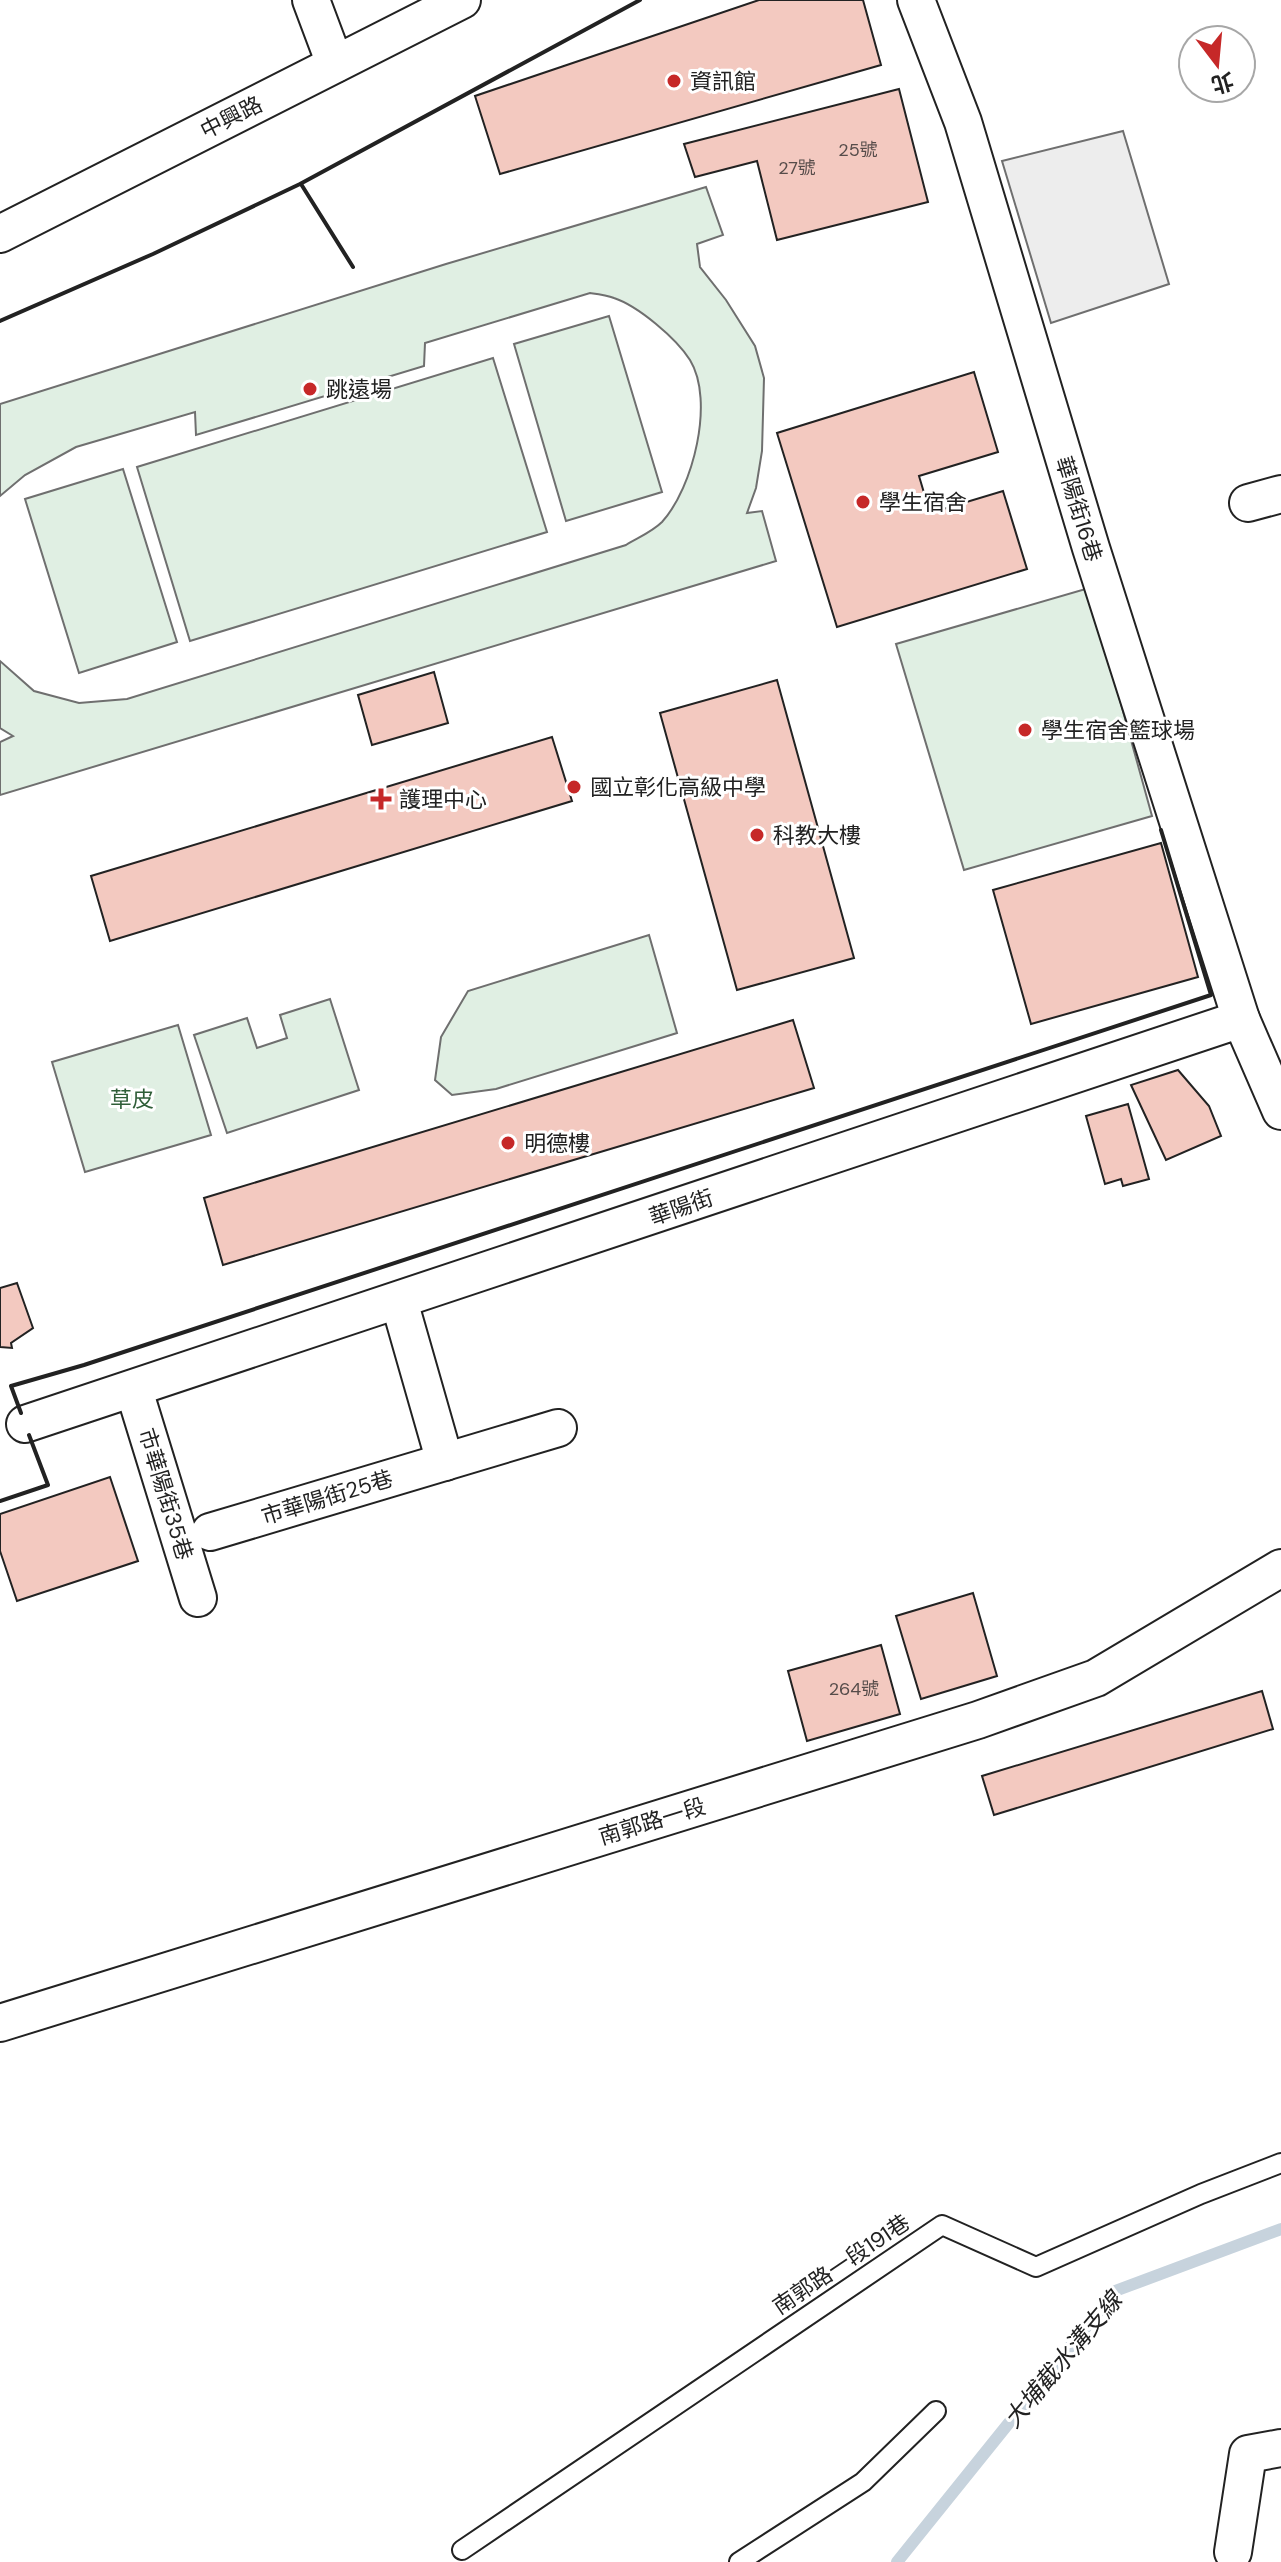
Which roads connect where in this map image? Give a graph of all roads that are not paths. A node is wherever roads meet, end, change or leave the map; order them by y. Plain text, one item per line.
1 (311, 0) edge
2 (462, 0) edge
3 (916, 0) edge
4 (335, 64) junction
5 (0, 234) edge
6 (1241, 1019) junction
7 (1281, 1111) edge
8 (399, 1301) junction
9 (134, 1390) junction
10 (25, 1424) dead end
11 (558, 1428) dead end
12 (445, 1462) junction
13 (210, 1532) dead end
14 (1281, 1568) edge
15 (198, 1598) dead end
16 (0, 2023) edge
17 (1281, 2163) edge
18 (936, 2411) dead end
19 (1281, 2448) edge
20 (462, 2550) dead end
21 (1233, 2552) dead end
22 (739, 2562) edge

1 - 4 street
2 - 4 street, 中興路
3 - 6 street, 華陽街16巷
4 - 5 street, 中興路
6 - 7 street
6 - 8 street, 華陽街
8 - 9 street, 華陽街
8 - 12 street
9 - 10 street, 華陽街
9 - 15 street, 市華陽街35巷
11 - 12 street, 市華陽街25巷
12 - 13 street, 市華陽街25巷
14 - 16 street, 南郭路一段
17 - 20 lane, 南郭路一段191巷
18 - 22 lane
19 - 21 street

